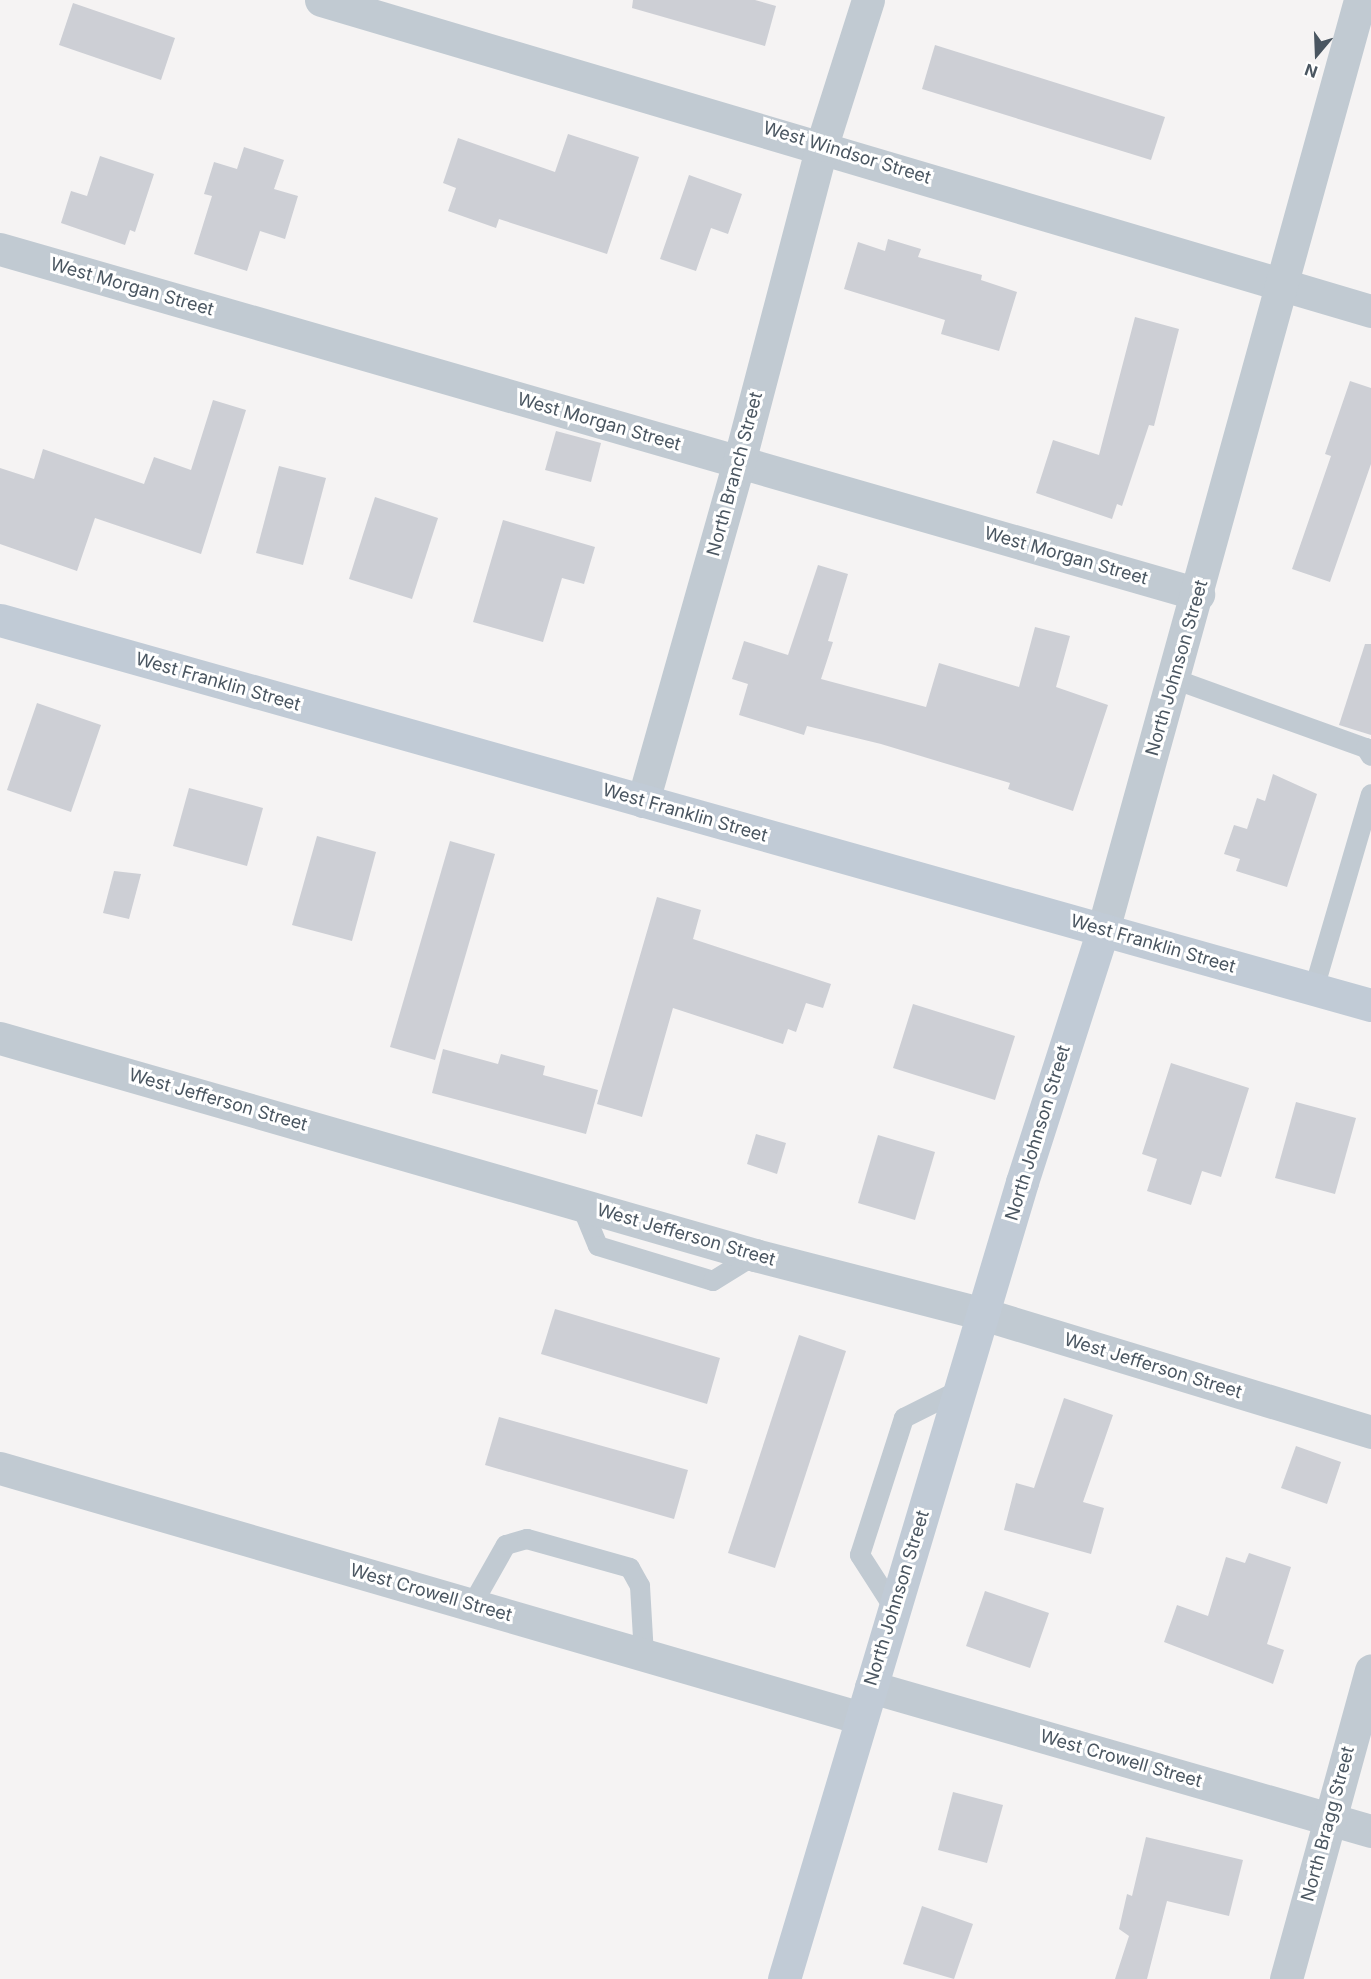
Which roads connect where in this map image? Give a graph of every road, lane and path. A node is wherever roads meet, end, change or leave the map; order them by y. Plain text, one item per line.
1 (321, 0) edge
2 (868, 0) edge
3 (1360, 0) edge
4 (380, 8) edge
5 (822, 145) junction
6 (0, 249) edge
7 (1280, 284) junction
8 (1371, 310) edge
9 (740, 462) junction
10 (1198, 594) junction
11 (0, 621) edge
12 (1174, 679) junction
13 (1371, 756) edge
14 (1371, 794) edge
15 (643, 801) junction
16 (1103, 930) junction
17 (1314, 989) junction
18 (1371, 1005) edge
19 (0, 1038) edge
20 (983, 1314) junction
21 (960, 1390) junction
22 (1371, 1432) edge
23 (0, 1468) edge
24 (472, 1605) junction
25 (894, 1608) junction
26 (644, 1655) junction
27 (1371, 1670) edge
28 (871, 1687) junction
29 (861, 1718) junction
30 (1330, 1820) junction
31 (1371, 1832) edge
32 (784, 1979) edge
33 (1286, 1979) edge

1 - 4 street, West Windsor Street
2 - 5 street, North Branch Street
3 - 7 street, North Johnson Street
4 - 5 street, West Windsor Street
5 - 7 street, West Windsor Street
5 - 9 street, North Branch Street
6 - 9 street, West Morgan Street
7 - 8 street, West Windsor Street
7 - 10 street, North Johnson Street
9 - 10 street, West Morgan Street
9 - 15 street, North Branch Street
10 - 12 street, North Johnson Street
11 - 15 main road, West Franklin Street
12 - 13 lane
12 - 16 street, North Johnson Street
14 - 17 lane
15 - 16 main road, West Franklin Street
16 - 17 main road, West Franklin Street
16 - 20 main road, North Johnson Street
17 - 18 main road, West Franklin Street
19 - 20 street, West Jefferson Street
20 - 21 main road, North Johnson Street
20 - 22 street, West Jefferson Street
21 - 25 main road, North Johnson Street
21 - 25 lane
23 - 24 street, West Crowell Street
24 - 26 street, West Crowell Street
24 - 26 lane
25 - 28 main road, North Johnson Street
26 - 29 street, West Crowell Street
27 - 30 street, North Bragg Street
28 - 29 main road, North Johnson Street
28 - 30 street, West Crowell Street
29 - 32 main road, North Johnson Street
30 - 31 street, West Crowell Street
30 - 33 street, North Bragg Street

